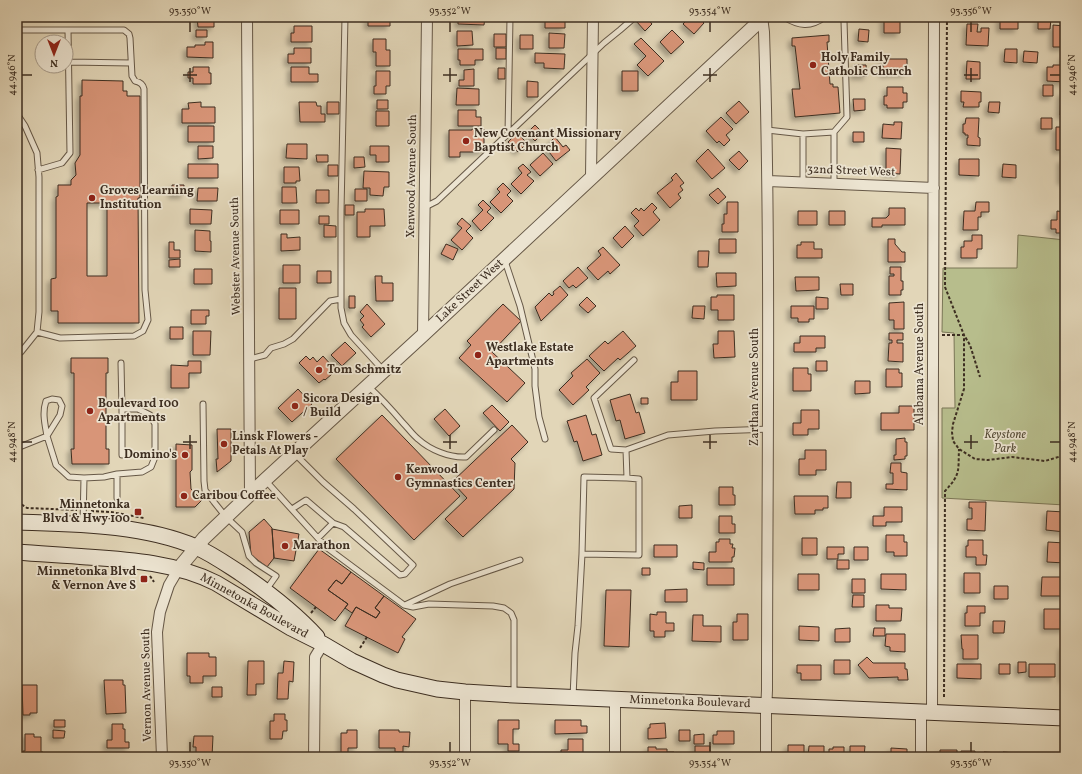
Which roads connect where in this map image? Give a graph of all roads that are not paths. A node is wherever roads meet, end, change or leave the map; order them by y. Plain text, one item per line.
1 (247, 17) edge
2 (345, 17) edge
3 (428, 17) edge
4 (510, 17) edge
5 (593, 17) edge
6 (635, 17) edge
7 (784, 17) edge
8 (825, 17) edge
9 (843, 17) edge
10 (934, 17) edge
11 (763, 18) edge
12 (17, 30) edge
13 (68, 30) junction
14 (68, 34) edge
15 (592, 54) junction
16 (74, 62) edge
17 (131, 63) junction
18 (69, 74) edge
19 (17, 114) edge
20 (767, 130) junction
21 (834, 132) junction
22 (508, 134) junction
23 (803, 134) junction
24 (38, 170) junction
25 (591, 177) junction
26 (768, 181) junction
27 (803, 182) junction
28 (834, 184) junction
29 (934, 188) junction
30 (425, 207) junction
31 (504, 258) junction
32 (340, 298) junction
33 (37, 332) junction
34 (423, 335) junction
35 (17, 354) edge
36 (250, 359) junction
37 (634, 360) dead end
38 (121, 363) dead end
39 (384, 370) junction
40 (368, 386) junction
41 (203, 404) dead end
42 (122, 409) junction
43 (768, 429) junction
44 (494, 430) dead end
45 (47, 436) junction
46 (545, 439) dead end
47 (17, 448) edge
48 (626, 450) junction
49 (295, 453) junction
50 (122, 455) dead end
51 (117, 474) junction
52 (84, 478) junction
53 (627, 478) junction
54 (265, 480) junction
55 (250, 494) junction
56 (117, 498) dead end
57 (292, 509) junction
58 (226, 517) junction
59 (17, 522) edge
60 (333, 523) junction
61 (83, 525) junction
62 (318, 538) junction
63 (196, 547) junction
64 (17, 552) edge
65 (582, 554) junction
66 (520, 560) dead end
67 (179, 568) junction
68 (266, 591) junction
69 (404, 605) junction
70 (324, 644) junction
71 (465, 692) junction
72 (514, 695) junction
73 (573, 697) junction
74 (615, 699) junction
75 (766, 705) junction
76 (927, 712) junction
77 (1065, 718) edge
78 (162, 757) edge
79 (314, 757) edge
80 (465, 757) edge
81 (616, 757) edge
82 (766, 757) edge
83 (921, 757) edge

1 - 36 street, Webster Avenue South
2 - 32 lane
3 - 30 street, Xenwood Avenue South
4 - 22 lane
5 - 15 street
6 - 15 lane
7 - 8 lane
9 - 21 lane
10 - 29 street, Alabama Avenue South
11 - 20 street, Zarthan Avenue South
11 - 25 street, Lake Street West
12 - 13 lane
13 - 14 lane
13 - 17 lane
15 - 22 lane
15 - 25 street
16 - 17 lane
17 - 33 lane
18 - 24 lane
19 - 24 lane
20 - 23 lane
20 - 26 street, Zarthan Avenue South
21 - 23 lane
21 - 28 lane
22 - 30 lane
23 - 27 lane
24 - 33 lane
25 - 31 street, Lake Street West
26 - 27 street, 32nd Street West
26 - 43 street, Zarthan Avenue South
27 - 28 street, 32nd Street West
28 - 29 street, 32nd Street West
29 - 76 street, Alabama Avenue South
30 - 34 street, Xenwood Avenue South
31 - 34 street, Lake Street West
31 - 46 lane
32 - 36 lane
32 - 39 lane
33 - 35 lane
34 - 39 street, Lake Street West
36 - 55 street, Webster Avenue South
37 - 48 lane
38 - 42 lane
39 - 40 street, Lake Street West
40 - 44 lane
40 - 49 street, Lake Street West
41 - 58 lane
42 - 50 lane
42 - 51 lane
43 - 48 lane
43 - 75 street, Zarthan Avenue South
45 - 45 lane
45 - 47 lane
45 - 52 lane
48 - 53 lane
49 - 54 street, Lake Street West
49 - 60 lane
51 - 52 lane
51 - 56 lane
52 - 61 lane
53 - 65 lane
53 - 65 lane
54 - 55 street, Lake Street West
54 - 57 lane
55 - 58 street, Lake Street West
57 - 60 lane
57 - 62 lane
58 - 63 street, Lake Street West
58 - 68 lane
59 - 61 main road, Minnetonka Boulevard
60 - 62 lane
61 - 63 main road, Minnetonka Boulevard
62 - 69 lane
63 - 67 street, Lake Street West
63 - 68 main road, Minnetonka Boulevard
64 - 67 main road, Minnetonka Boulevard
65 - 73 lane
66 - 69 lane
67 - 70 main road, Minnetonka Boulevard
67 - 78 street, Vernon Avenue South
68 - 70 main road, Minnetonka Boulevard
69 - 72 lane
70 - 71 main road, Minnetonka Boulevard
70 - 79 street
71 - 72 main road, Minnetonka Boulevard
71 - 80 street
72 - 73 main road, Minnetonka Boulevard
73 - 74 main road, Minnetonka Boulevard
74 - 75 main road, Minnetonka Boulevard
74 - 81 street
75 - 76 main road, Minnetonka Boulevard
75 - 82 street, Zarthan Avenue South
76 - 77 main road, Minnetonka Boulevard
76 - 83 street, Alabama Avenue South

